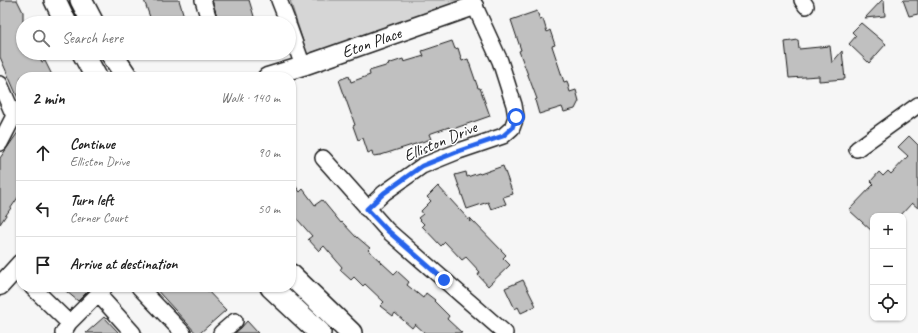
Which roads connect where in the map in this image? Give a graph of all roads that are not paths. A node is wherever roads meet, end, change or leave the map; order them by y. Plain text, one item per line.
1 (55, 0) edge
2 (81, 0) edge
3 (203, 0) edge
4 (279, 0) edge
5 (473, 3) edge
6 (63, 16) edge
7 (89, 16) edge
8 (208, 16) edge
9 (285, 16) edge
10 (296, 46) edge
11 (87, 60) edge
12 (116, 60) edge
13 (303, 66) junction
14 (93, 72) edge
15 (124, 72) edge
16 (283, 72) edge
17 (0, 84) edge
18 (918, 105) edge
19 (0, 143) edge
20 (857, 149) dead end
21 (323, 158) dead end
22 (367, 209) junction
23 (16, 273) edge
24 (296, 280) edge
25 (0, 286) edge
26 (36, 292) edge
27 (99, 292) edge
28 (102, 292) edge
29 (144, 292) edge
30 (276, 292) edge
31 (235, 321) dead end
32 (66, 328) edge
33 (133, 333) edge
34 (183, 333) edge
35 (221, 333) edge
36 (320, 333) edge
37 (351, 333) edge
38 (505, 333) edge

1 - 6 main road
2 - 7 main road
3 - 8 street
4 - 9 street
5 - 13 street, Eton Place
5 - 22 street, Elliston Drive
10 - 13 street
11 - 14 main road
12 - 15 main road
13 - 16 street, Eton Place
17 - 19 street
18 - 20 street
21 - 22 street
22 - 38 street
23 - 25 street
24 - 37 main road
26 - 32 street
27 - 32 street
28 - 33 street
29 - 34 street
30 - 36 main road
31 - 35 street

